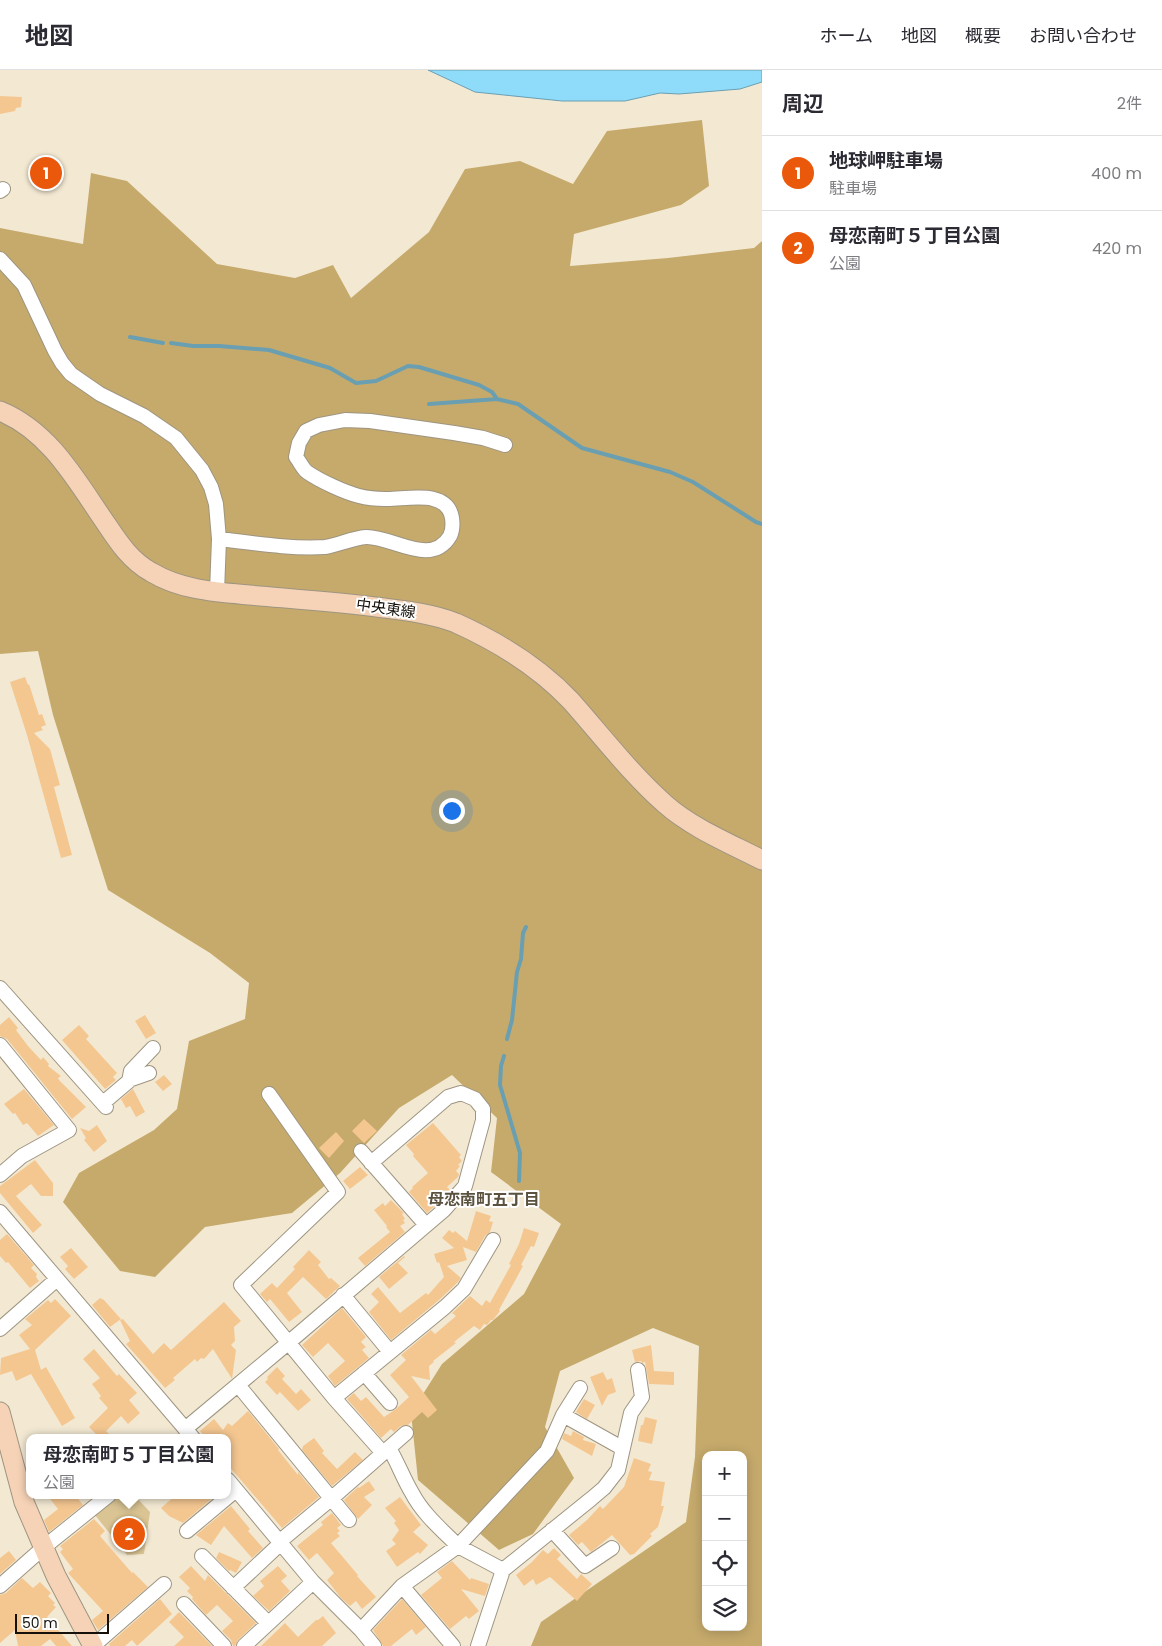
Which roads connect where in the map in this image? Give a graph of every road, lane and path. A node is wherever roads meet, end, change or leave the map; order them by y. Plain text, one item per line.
1 (0, 260) edge
2 (0, 411) edge
3 (505, 445) dead end
4 (219, 539) junction
5 (217, 592) junction
6 (762, 860) edge
7 (0, 988) edge
8 (0, 1045) edge
9 (153, 1048) dead end
10 (149, 1073) dead end
11 (130, 1080) junction
12 (268, 1094) dead end
13 (360, 1151) dead end
14 (372, 1163) junction
15 (0, 1176) edge
16 (0, 1212) edge
17 (426, 1226) junction
18 (493, 1240) dead end
19 (57, 1279) junction
20 (343, 1295) junction
21 (0, 1329) edge
22 (288, 1343) junction
23 (390, 1352) junction
24 (638, 1370) dead end
25 (364, 1373) junction
26 (238, 1385) junction
27 (580, 1388) dead end
28 (334, 1398) junction
29 (390, 1403) dead end
30 (0, 1412) edge
31 (563, 1415) junction
32 (406, 1433) dead end
33 (187, 1434) edge
34 (622, 1448) junction
35 (386, 1450) junction
36 (232, 1485) edge
37 (332, 1498) junction
38 (104, 1499) edge
39 (218, 1499) edge
40 (349, 1520) dead end
41 (552, 1530) junction
42 (187, 1531) dead end
43 (280, 1542) junction
44 (458, 1546) junction
45 (43, 1548) junction
46 (612, 1548) dead end
47 (202, 1556) dead end
48 (503, 1570) junction
49 (312, 1582) junction
50 (164, 1584) dead end
51 (0, 1586) edge
52 (402, 1586) junction
53 (233, 1588) junction
54 (184, 1604) dead end
55 (268, 1623) junction
56 (361, 1630) junction
57 (93, 1646) edge
58 (224, 1646) edge
59 (244, 1646) edge
60 (374, 1646) edge
61 (453, 1646) edge
62 (478, 1646) edge

1 - 4 street
2 - 5 street, 中央東線
3 - 4 street
4 - 5 street
5 - 6 street, 中央東線
7 - 11 street
8 - 15 street
9 - 11 street
10 - 11 street
12 - 22 street
13 - 14 street
14 - 17 street
14 - 17 street
16 - 19 street
17 - 20 street
18 - 23 street
19 - 21 street
19 - 33 street
20 - 22 street
20 - 23 street
22 - 26 street
22 - 28 street
23 - 25 street
24 - 34 street
25 - 28 street
25 - 29 street
26 - 33 street
26 - 37 street
27 - 31 street
28 - 35 street
30 - 45 street
31 - 34 street
31 - 44 street
32 - 35 street
34 - 41 street
35 - 37 street
35 - 44 street
36 - 43 street
37 - 40 street
37 - 43 street
38 - 45 street
39 - 42 street
41 - 46 street
41 - 48 street
43 - 49 street
43 - 53 street
44 - 48 street
44 - 52 street
45 - 51 street
45 - 57 street
47 - 53 street
48 - 62 street
49 - 55 street
49 - 56 street
50 - 57 street
52 - 56 street
52 - 61 street
53 - 55 street
54 - 58 street
55 - 59 street
56 - 60 street

